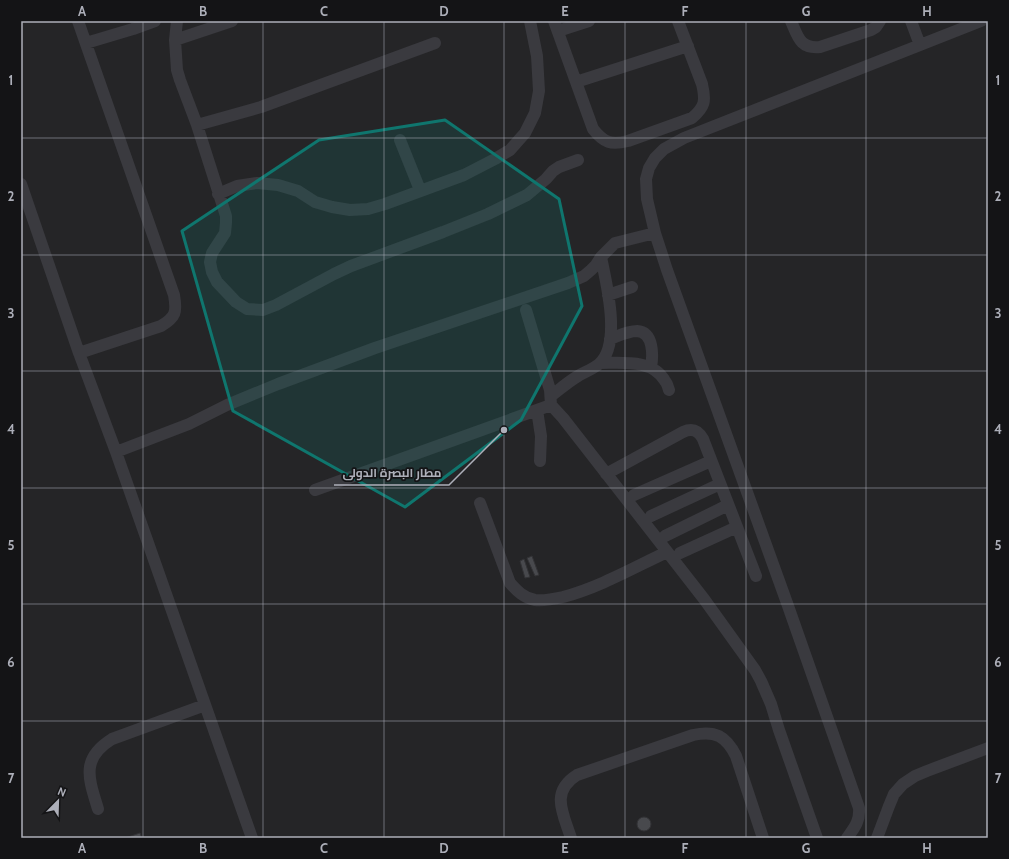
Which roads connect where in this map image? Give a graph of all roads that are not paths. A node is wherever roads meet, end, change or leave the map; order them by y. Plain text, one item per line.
1 (78, 21) edge
2 (155, 21) edge
3 (177, 21) edge
4 (232, 21) edge
5 (530, 21) edge
6 (589, 21) edge
7 (678, 21) edge
8 (791, 21) edge
9 (880, 21) edge
10 (911, 21) edge
11 (981, 21) edge
12 (556, 26) edge
13 (175, 40) junction
14 (435, 43) dead end
15 (86, 44) junction
16 (920, 45) junction
17 (688, 46) junction
18 (576, 82) junction
19 (197, 125) junction
20 (400, 140) dead end
21 (578, 160) dead end
22 (21, 184) edge
23 (420, 190) junction
24 (218, 194) junction
25 (655, 233) junction
26 (601, 257) junction
27 (632, 287) dead end
28 (608, 295) junction
29 (526, 310) dead end
30 (610, 339) junction
31 (79, 353) junction
32 (601, 363) junction
33 (651, 367) junction
34 (669, 390) dead end
35 (551, 401) junction
36 (537, 410) junction
37 (116, 452) junction
38 (540, 461) dead end
39 (711, 461) junction
40 (606, 474) junction
41 (720, 484) junction
42 (315, 490) dead end
43 (634, 495) dead end
44 (480, 503) dead end
45 (728, 505) junction
46 (651, 516) dead end
47 (737, 527) junction
48 (665, 536) dead end
49 (667, 552) junction
50 (680, 553) dead end
51 (756, 576) dead end
52 (205, 705) junction
53 (988, 748) edge
54 (98, 810) dead end
55 (252, 838) edge
56 (571, 838) edge
57 (763, 838) edge
58 (817, 838) edge
59 (847, 838) edge
60 (877, 838) edge

1 - 15 lane
2 - 15 lane
3 - 13 lane
4 - 13 lane
5 - 23 lane
6 - 12 lane
7 - 17 lane
8 - 9 lane
10 - 16 lane
11 - 16 lane
12 - 18 lane
13 - 19 lane
14 - 19 lane
15 - 31 lane
16 - 25 lane
17 - 18 lane
17 - 18 lane
19 - 24 lane
20 - 23 lane
21 - 24 lane
22 - 31 lane
23 - 24 lane
25 - 26 lane
25 - 59 lane
26 - 28 lane
26 - 37 lane
27 - 28 lane
28 - 30 lane
29 - 35 lane
30 - 32 lane
30 - 33 lane
31 - 37 lane
32 - 33 lane
32 - 35 lane
33 - 34 lane
35 - 36 lane
35 - 40 lane
36 - 38 lane
36 - 42 lane
37 - 52 lane
39 - 40 lane
39 - 41 lane
39 - 43 lane
40 - 49 lane
41 - 45 lane
41 - 46 lane
44 - 49 lane
45 - 47 lane
45 - 48 lane
47 - 50 lane
47 - 51 lane
49 - 58 lane
52 - 54 lane
52 - 55 lane
53 - 60 lane
56 - 57 lane

